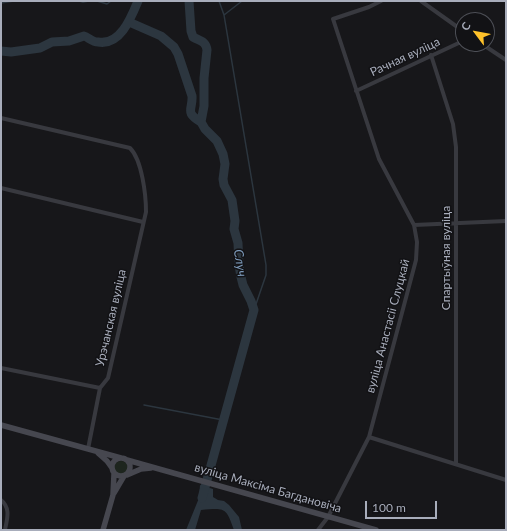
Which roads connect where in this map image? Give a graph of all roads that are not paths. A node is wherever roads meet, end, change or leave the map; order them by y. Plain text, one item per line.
1 (381, 1) edge
2 (421, 1) edge
3 (455, 25) edge
4 (455, 44) edge
5 (494, 52) edge
6 (431, 55) junction
7 (506, 60) edge
8 (356, 91) junction
9 (1, 118) edge
10 (1, 188) edge
11 (506, 221) edge
12 (143, 222) junction
13 (455, 223) junction
14 (414, 225) junction
15 (1, 368) edge
16 (100, 388) junction
17 (1, 425) edge
18 (369, 437) junction
19 (88, 449) junction
20 (95, 451) junction
21 (121, 458) junction
22 (127, 460) junction
23 (456, 464) junction
24 (156, 468) junction
25 (113, 471) junction
26 (125, 476) junction
27 (506, 480) edge
28 (113, 495) junction
29 (1, 500) edge
30 (328, 517) junction
31 (5, 530) edge
32 (103, 530) edge
33 (318, 530) edge
34 (376, 530) edge

1 - 8 street, вуліца Анастасіі Слуцкай
2 - 3 street
4 - 6 street, Рачная вуліца
5 - 7 street
6 - 8 street, Рачная вуліца
6 - 13 street, Спартыўная вуліца
8 - 14 street, вуліца Анастасіі Слуцкай
9 - 12 street, Урэчанская вуліца
10 - 12 street
11 - 13 street
12 - 16 street, Урэчанская вуліца
13 - 14 street
13 - 23 street, Спартыўная вуліца
14 - 18 street, вуліца Анастасіі Слуцкай
15 - 16 street
16 - 19 street, Урэчанская вуліца
17 - 19 main road
18 - 23 street
18 - 30 street, вуліца Анастасіі Слуцкай
19 - 20 main road
20 - 21 main road
20 - 25 main road
21 - 22 main road
21 - 25 main road
22 - 24 main road, вуліца Максіма Багдановіча
22 - 26 main road
23 - 27 street
24 - 26 main road, вуліца Максіма Багдановіча
24 - 30 main road, вуліца Максіма Багдановіча
25 - 26 main road
25 - 28 main road
26 - 28 main road
28 - 32 main road
29 - 31 street
30 - 33 street, вуліца Анастасіі Слуцкай
30 - 34 main road, вуліца Максіма Багдановіча

